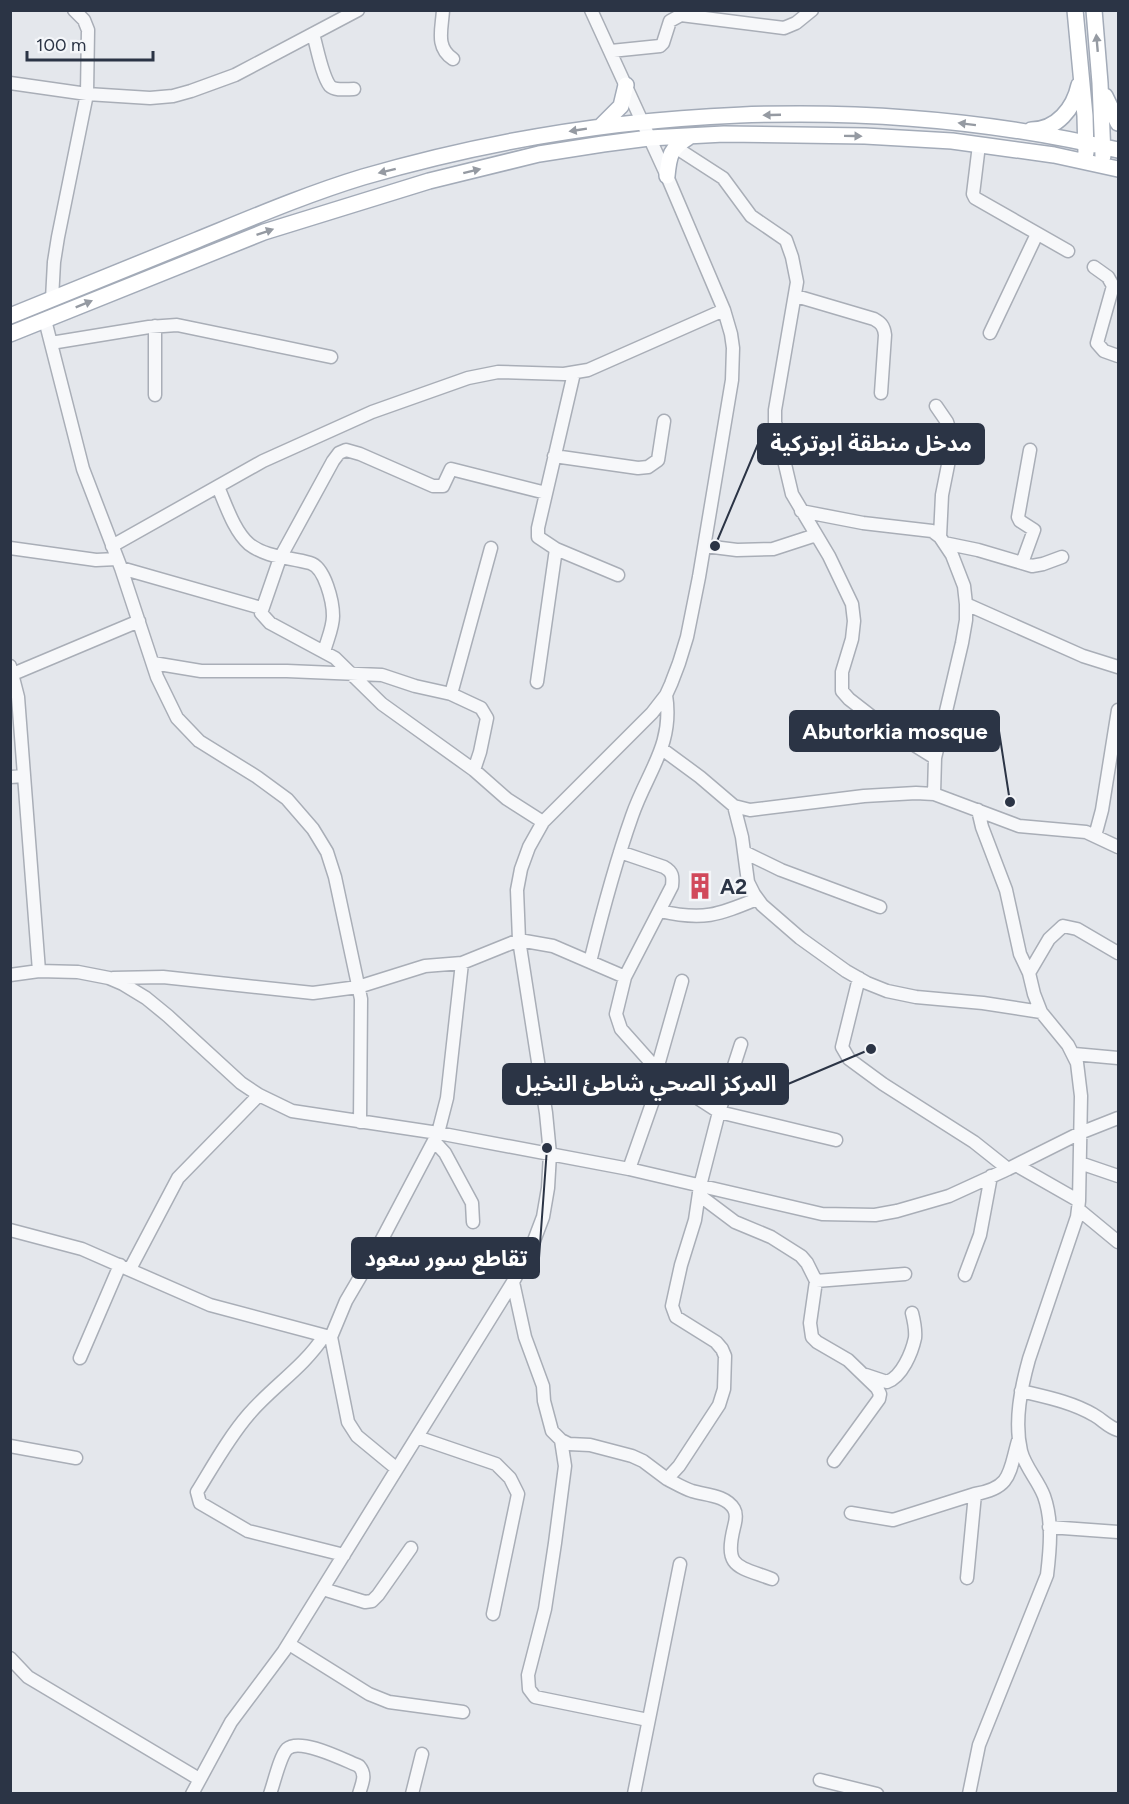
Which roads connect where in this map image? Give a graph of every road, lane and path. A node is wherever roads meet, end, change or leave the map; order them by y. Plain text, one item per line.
1 (74, 10) edge
2 (358, 10) edge
3 (443, 10) edge
4 (591, 10) edge
5 (812, 10) edge
6 (1075, 10) edge
7 (1094, 10) edge
8 (313, 34) junction
9 (611, 51) junction
10 (453, 59) dead end
11 (1081, 73) junction
12 (10, 83) edge
13 (1100, 83) junction
14 (626, 85) junction
15 (354, 89) dead end
16 (87, 94) junction
17 (642, 122) junction
18 (1119, 123) edge
19 (601, 126) junction
20 (1005, 129) junction
21 (689, 137) junction
22 (649, 138) junction
23 (1087, 143) junction
24 (979, 145) junction
25 (675, 147) junction
26 (1111, 149) edge
27 (1086, 162) junction
28 (1111, 167) edge
29 (667, 176) junction
30 (1037, 234) junction
31 (1068, 251) dead end
32 (1094, 267) dead end
33 (796, 296) junction
34 (52, 299) junction
35 (723, 310) junction
36 (10, 316) edge
37 (45, 320) junction
38 (155, 326) junction
39 (990, 333) dead end
40 (10, 334) edge
41 (51, 343) junction
42 (1119, 356) edge
43 (331, 357) dead end
44 (574, 373) junction
45 (881, 393) dead end
46 (155, 395) dead end
47 (936, 406) dead end
48 (664, 421) dead end
49 (1030, 450) dead end
50 (554, 456) junction
51 (218, 487) junction
52 (546, 493) junction
53 (801, 511) junction
54 (816, 535) junction
55 (942, 540) junction
56 (112, 546) junction
57 (705, 546) junction
58 (10, 548) edge
59 (491, 548) dead end
60 (556, 549) junction
61 (1062, 557) dead end
62 (280, 558) junction
63 (119, 563) junction
64 (1022, 563) junction
65 (618, 575) dead end
66 (966, 604) junction
67 (261, 608) junction
68 (139, 621) junction
69 (324, 652) junction
70 (153, 663) junction
71 (1119, 667) edge
72 (12, 670) edge
73 (354, 675) junction
74 (537, 682) dead end
75 (452, 694) junction
76 (666, 695) junction
77 (1119, 710) edge
78 (662, 749) junction
79 (935, 758) junction
80 (1114, 761) edge
81 (474, 770) junction
82 (24, 776) junction
83 (10, 777) edge
84 (934, 794) junction
85 (734, 806) junction
86 (978, 810) junction
87 (543, 822) junction
88 (1095, 836) junction
89 (1119, 847) edge
90 (620, 852) junction
91 (744, 852) junction
92 (757, 899) junction
93 (880, 907) dead end
94 (660, 911) junction
95 (519, 940) junction
96 (1119, 953) edge
97 (590, 962) junction
98 (462, 963) junction
99 (39, 971) junction
100 (1029, 973) junction
101 (10, 975) edge
102 (625, 977) junction
103 (109, 978) junction
104 (859, 978) junction
105 (682, 981) dead end
106 (357, 987) junction
107 (1041, 1012) junction
108 (741, 1044) dead end
109 (1074, 1053) junction
110 (1119, 1058) edge
111 (660, 1072) junction
112 (259, 1095) junction
113 (719, 1112) junction
114 (1119, 1118) edge
115 (360, 1122) junction
116 (1080, 1133) junction
117 (436, 1137) junction
118 (836, 1140) dead end
119 (550, 1154) junction
120 (1080, 1163) junction
121 (1012, 1167) junction
122 (628, 1169) junction
123 (991, 1176) junction
124 (1119, 1176) edge
125 (699, 1190) junction
126 (1078, 1205) junction
127 (472, 1222) dead end
128 (10, 1230) edge
129 (1119, 1242) edge
130 (125, 1267) junction
131 (905, 1274) dead end
132 (965, 1275) dead end
133 (816, 1281) junction
134 (513, 1282) junction
135 (912, 1313) dead end
136 (327, 1337) junction
137 (80, 1358) dead end
138 (865, 1375) junction
139 (1021, 1391) junction
140 (1119, 1430) edge
141 (417, 1437) junction
142 (1019, 1437) junction
143 (561, 1440) junction
144 (10, 1446) edge
145 (76, 1458) dead end
146 (834, 1461) dead end
147 (397, 1469) junction
148 (667, 1479) junction
149 (975, 1494) junction
150 (850, 1513) dead end
151 (1049, 1527) junction
152 (1119, 1532) edge
153 (411, 1548) dead end
154 (344, 1555) junction
155 (680, 1564) dead end
156 (772, 1578) dead end
157 (967, 1578) dead end
158 (323, 1589) junction
159 (493, 1614) dead end
160 (289, 1644) junction
161 (10, 1658) edge
162 (463, 1712) dead end
163 (648, 1720) junction
164 (422, 1754) dead end
165 (199, 1779) junction
166 (820, 1780) dead end
167 (192, 1794) edge
168 (270, 1794) edge
169 (359, 1794) edge
170 (412, 1794) edge
171 (634, 1794) edge
172 (877, 1794) edge
173 (969, 1794) edge

1 - 16 street
2 - 8 street
3 - 10 street
4 - 9 street
5 - 9 street
6 - 11 main road
13 -> 7 main road
8 - 15 street
8 - 16 street
9 - 14 street
11 - 20 main road
11 - 23 main road
12 - 16 street
13 - 18 main road
13 - 26 main road
14 - 17 street
14 - 19 main road
16 - 34 street
17 - 19 main road
20 -> 17 main road
17 - 22 street
19 -> 34 main road
20 - 23 main road
21 - 22 main road
21 -> 24 main road
21 - 25 main road
22 - 29 street
37 -> 22 main road
23 - 26 main road
23 - 27 main road
24 - 27 main road
24 - 30 street
25 - 29 main road
25 - 33 street
26 - 28 main road
27 - 28 main road
29 - 35 street
30 - 31 street
30 - 39 street
32 - 42 street
33 - 45 street
33 - 53 street
34 - 36 main road
35 - 44 street
35 - 57 street
37 - 40 main road
37 - 41 street
38 - 41 street
38 - 43 street
38 - 46 street
41 - 56 street
44 - 50 street
44 - 51 street
47 - 55 street
48 - 50 street
49 - 64 street
50 - 52 street
51 - 56 street
51 - 62 street
52 - 60 street
52 - 62 street
53 - 54 street
53 - 55 street
54 - 57 street
54 - 79 street
55 - 64 street
55 - 66 street
56 - 63 street
57 - 76 street
58 - 63 street
59 - 75 street
60 - 65 street
60 - 74 street
61 - 64 street
62 - 67 street
62 - 69 street
63 - 67 street
63 - 68 street
66 - 71 street
66 - 79 street
67 - 69 street
68 - 70 street
68 - 72 street
69 - 73 street
70 - 73 street
70 - 106 street
72 - 82 street
73 - 75 street
73 - 81 street
75 - 81 street
76 - 78 street
76 - 87 street
77 - 80 street
78 - 85 street
78 - 90 street
79 - 84 street
80 - 88 street
81 - 87 street
82 - 83 street
82 - 99 street
84 - 85 street
84 - 86 street
85 - 91 street
86 - 88 street
86 - 100 street
87 - 95 street
88 - 89 street
90 - 94 street
90 - 97 street
91 - 92 street
91 - 93 street
92 - 94 street
92 - 104 street
94 - 102 street
95 - 97 street
95 - 98 street
95 - 119 street
96 - 100 street
97 - 102 street
98 - 106 street
98 - 117 street
99 - 101 street
99 - 103 street
100 - 107 street
102 - 111 street
103 - 106 street
103 - 112 street
104 - 107 street
104 - 121 street
105 - 111 street
106 - 115 street
107 - 109 street
108 - 113 street
109 - 110 street
109 - 116 street
111 - 113 street
111 - 122 street
112 - 115 street
112 - 130 street
113 - 118 street
113 - 125 street
114 - 116 street
115 - 117 street
116 - 120 street
116 - 121 street
117 - 119 street
117 - 127 street
117 - 136 street
119 - 122 street
119 - 134 street
120 - 124 street
120 - 126 street
121 - 123 street
121 - 126 street
122 - 125 street
123 - 125 street
123 - 132 street
125 - 133 street
125 - 148 street
126 - 129 street
126 - 139 street
128 - 130 street
130 - 136 street
130 - 137 street
131 - 133 street
133 - 138 street
134 - 141 street
134 - 143 street
135 - 138 street
136 - 147 street
136 - 154 street
138 - 146 street
139 - 140 street
139 - 142 street
141 - 147 street
141 - 159 street
142 - 149 street
142 - 151 street
143 - 148 street
143 - 163 street
144 - 145 street
147 - 154 street
148 - 156 street
149 - 150 street
149 - 157 street
151 - 152 street
151 - 173 street
153 - 158 street
154 - 158 street
155 - 163 street
158 - 160 street
160 - 162 street
160 - 165 street
161 - 165 street
163 - 171 street
164 - 170 street
165 - 167 street
166 - 172 street
168 - 169 street

